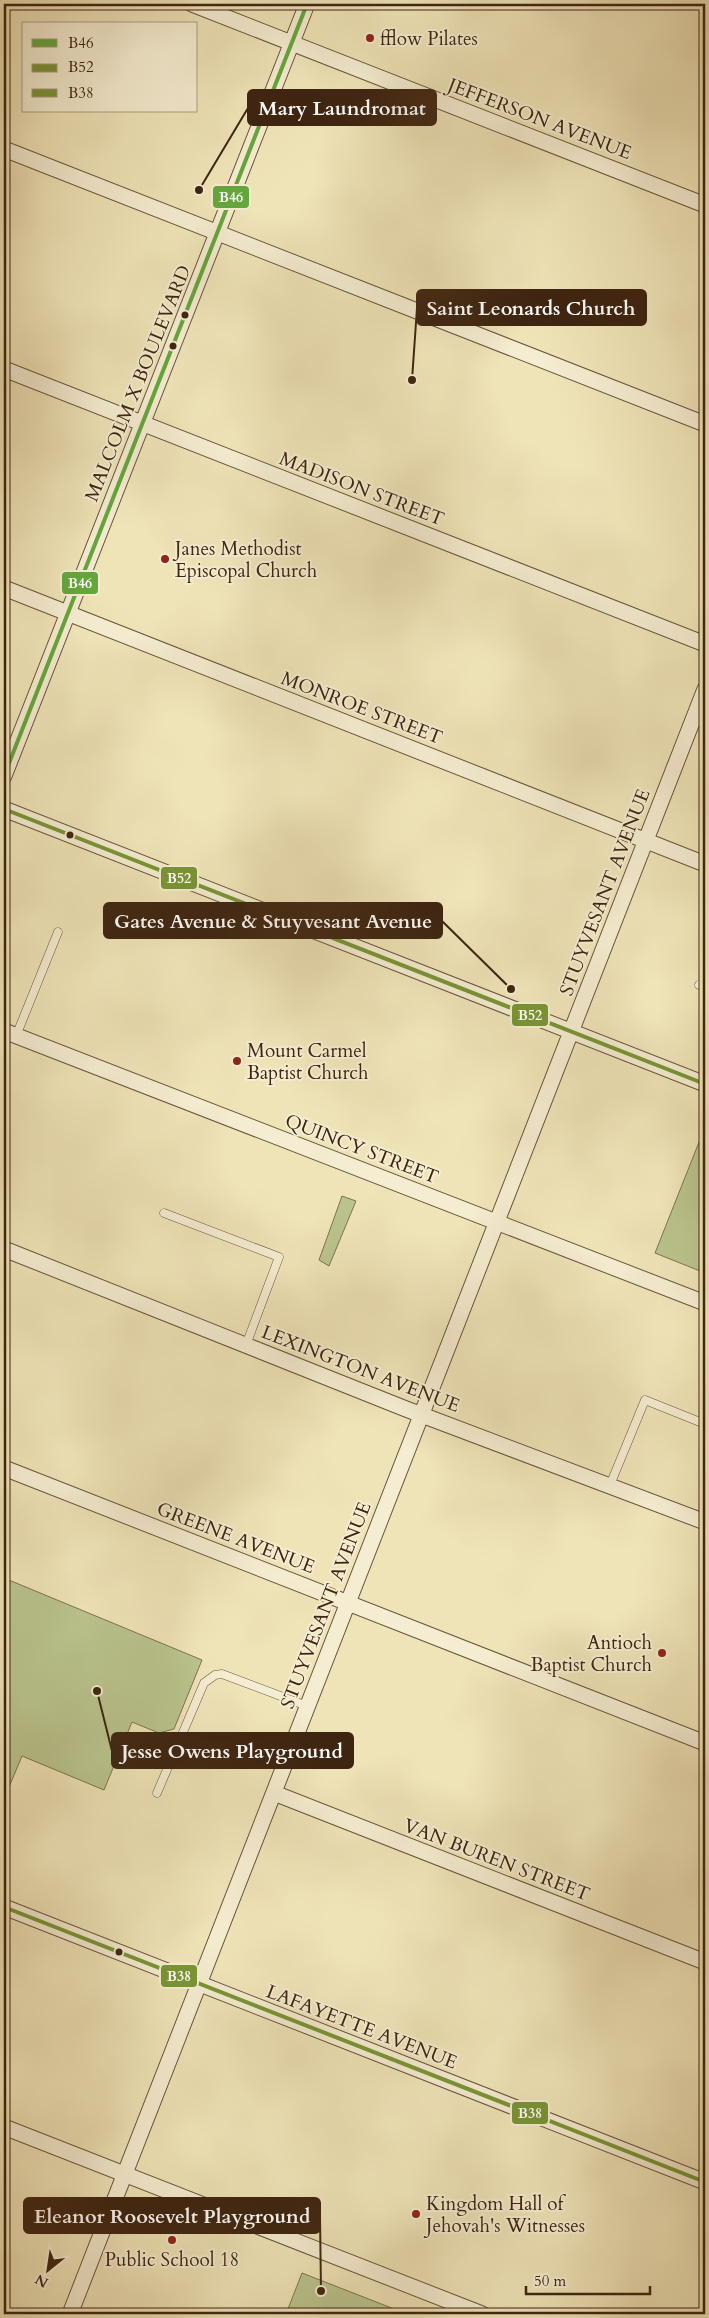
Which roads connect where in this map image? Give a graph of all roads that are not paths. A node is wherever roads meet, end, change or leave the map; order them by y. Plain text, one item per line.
1 (192, 4) edge
2 (307, 4) edge
3 (291, 42) junction
4 (4, 149) edge
5 (705, 205) edge
6 (218, 233) junction
7 (4, 369) edge
8 (142, 423) junction
9 (705, 424) edge
10 (4, 588) edge
11 (68, 613) junction
12 (705, 644) edge
13 (705, 689) edge
14 (4, 776) edge
15 (4, 809) edge
16 (646, 840) junction
17 (705, 864) edge
18 (58, 932) dead end
19 (571, 1032) junction
20 (10, 1034) edge
21 (705, 1084) edge
22 (164, 1213) dead end
23 (497, 1222) junction
24 (4, 1248) edge
25 (705, 1303) edge
26 (246, 1345) junction
27 (422, 1414) junction
28 (705, 1424) edge
29 (4, 1468) edge
30 (610, 1485) junction
31 (705, 1522) edge
32 (348, 1603) junction
33 (307, 1706) junction
34 (705, 1743) edge
35 (157, 1793) dead end
36 (274, 1793) junction
37 (4, 1907) edge
38 (705, 1962) edge
39 (199, 1984) junction
40 (4, 2127) edge
41 (125, 2174) junction
42 (705, 2182) edge
43 (70, 2314) edge
44 (482, 2314) edge

1 - 3 street, JEFFERSON AVENUE
2 - 3 street, MALCOLM X BOULEVARD
3 - 5 street, JEFFERSON AVENUE
3 - 6 street, MALCOLM X BOULEVARD
4 - 6 street
6 - 8 street, MALCOLM X BOULEVARD
6 - 9 street
7 - 8 street, MADISON STREET
8 - 11 street, MALCOLM X BOULEVARD
8 - 12 street, MADISON STREET
10 - 11 street, MONROE STREET
11 - 14 street, MALCOLM X BOULEVARD
11 - 16 street, MONROE STREET
13 - 16 street, STUYVESANT AVENUE
15 - 19 street
16 - 17 street, MONROE STREET
16 - 19 street, STUYVESANT AVENUE
18 - 20 lane
19 - 21 street
19 - 23 street, STUYVESANT AVENUE
20 - 23 street, QUINCY STREET
22 - 26 lane
23 - 25 street, QUINCY STREET
23 - 27 street, STUYVESANT AVENUE
24 - 26 street, LEXINGTON AVENUE
26 - 27 street, LEXINGTON AVENUE
27 - 30 street, LEXINGTON AVENUE
27 - 32 street, STUYVESANT AVENUE
28 - 30 lane
29 - 32 street, GREENE AVENUE
30 - 31 street, LEXINGTON AVENUE
32 - 33 street, STUYVESANT AVENUE
32 - 34 street, GREENE AVENUE
33 - 35 lane
33 - 36 street, STUYVESANT AVENUE
36 - 38 street, VAN BUREN STREET
36 - 39 street, STUYVESANT AVENUE
37 - 39 street, LAFAYETTE AVENUE
39 - 41 street, STUYVESANT AVENUE
39 - 42 street, LAFAYETTE AVENUE
40 - 41 street
41 - 43 street, STUYVESANT AVENUE
41 - 44 street

